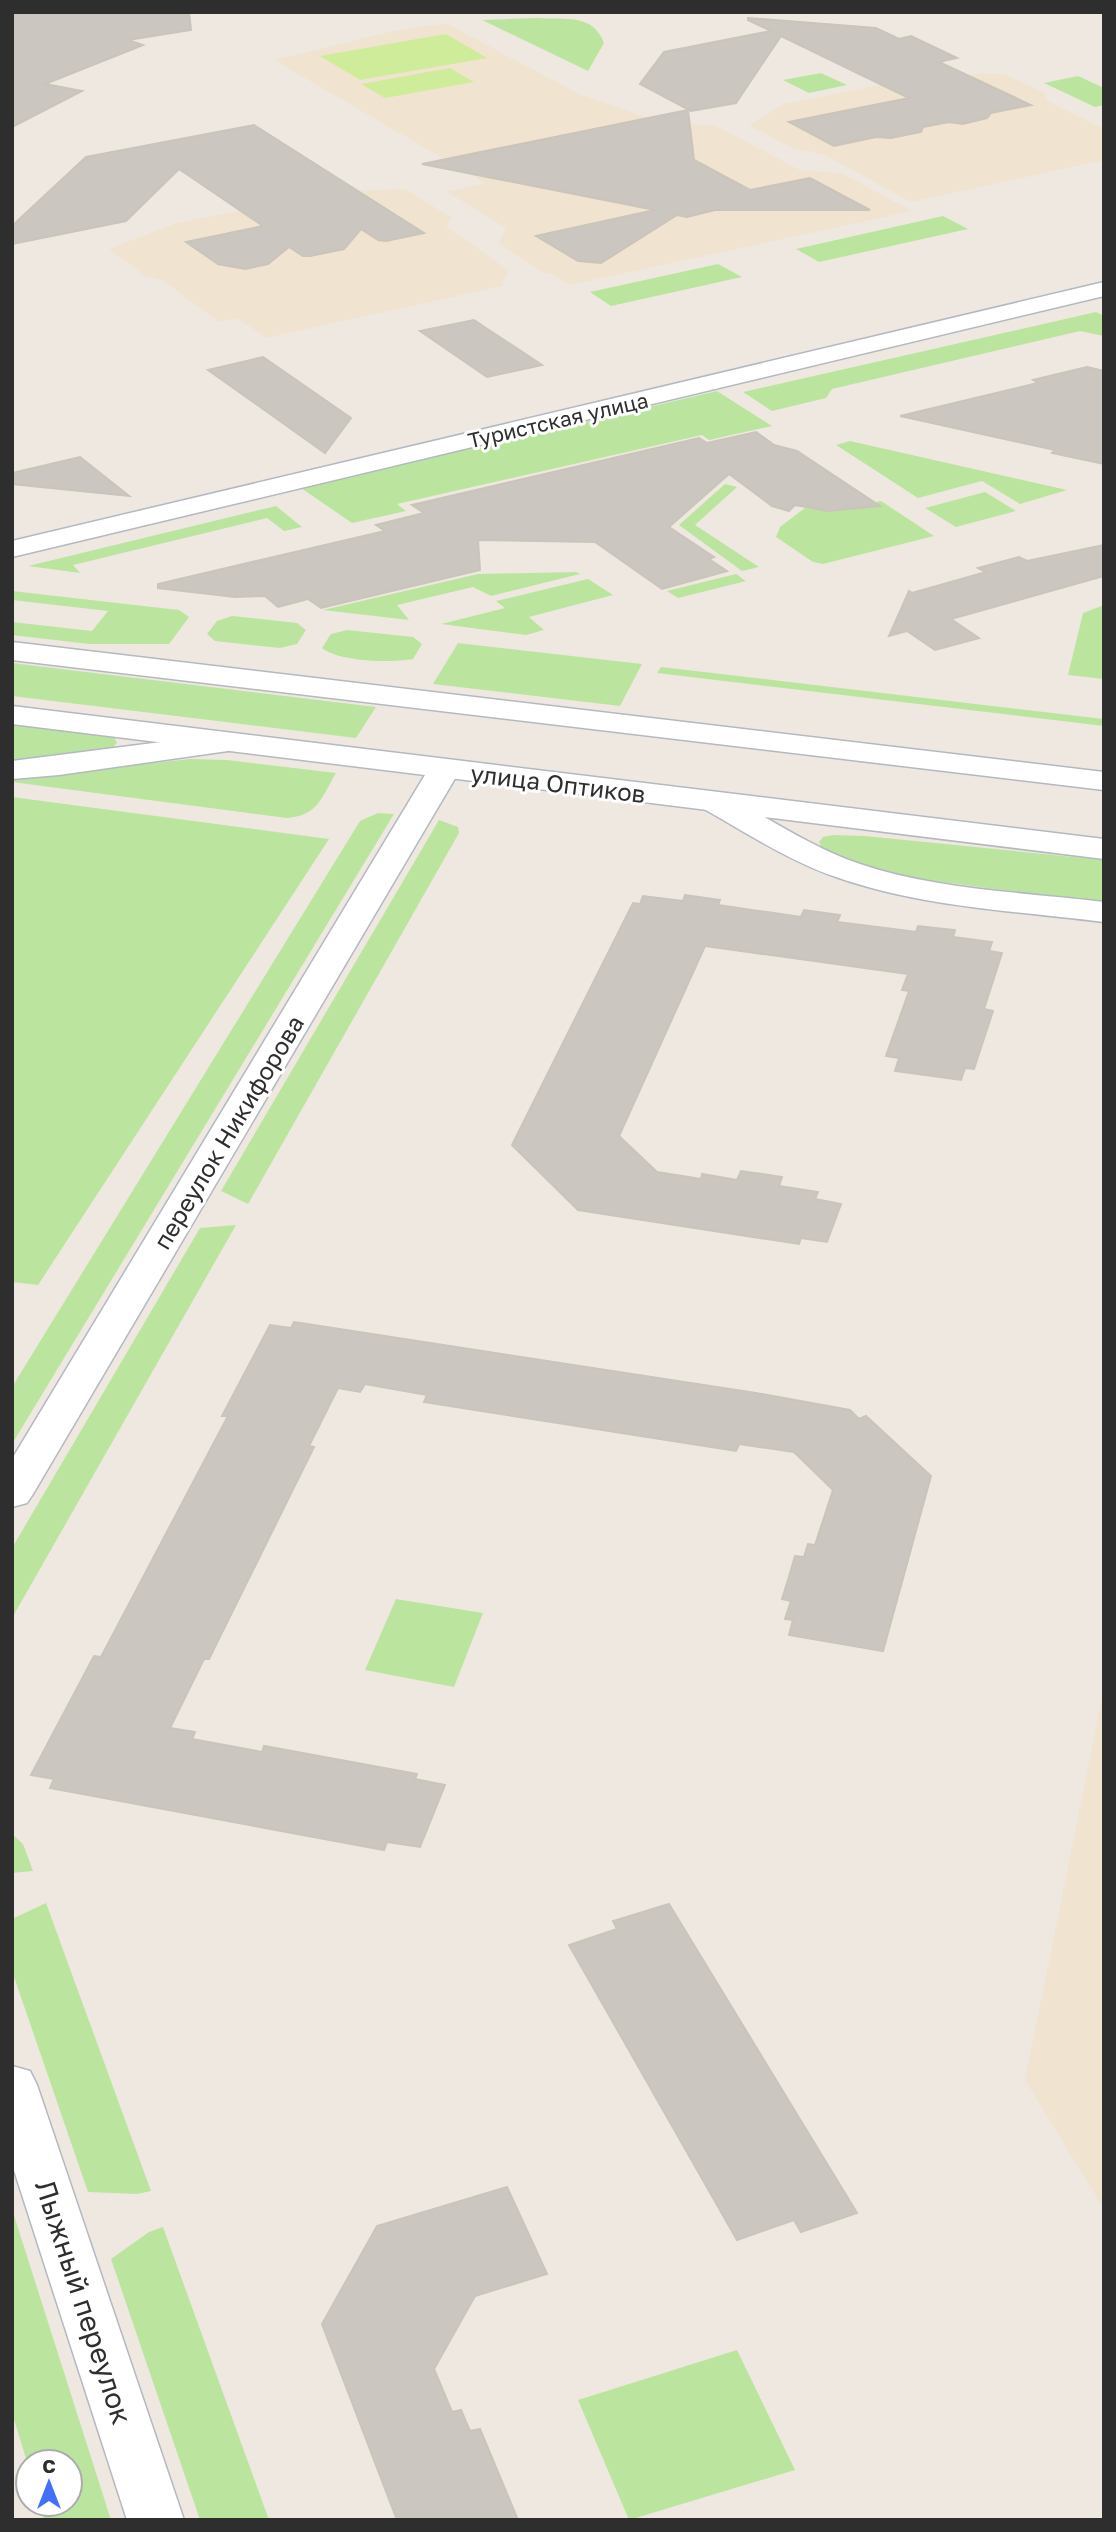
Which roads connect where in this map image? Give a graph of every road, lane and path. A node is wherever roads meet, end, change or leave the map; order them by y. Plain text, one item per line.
1 (1104, 289) edge
2 (12, 549) edge
3 (12, 652) edge
4 (12, 715) edge
5 (224, 743) junction
6 (444, 769) junction
7 (12, 770) edge
8 (1104, 781) edge
9 (715, 802) junction
10 (1104, 849) edge
11 (1104, 912) edge
12 (12, 1494) edge
13 (12, 2085) edge
14 (156, 2520) edge

1 - 2 street, Туристская улица
3 - 8 street
4 - 5 street, улица Оптиков
5 - 6 street, улица Оптиков
5 - 7 street
6 - 9 street, улица Оптиков
6 - 12 street, переулок Никифорова
9 - 10 street, улица Оптиков
9 - 11 street
13 - 14 street, Лыжный переулок

